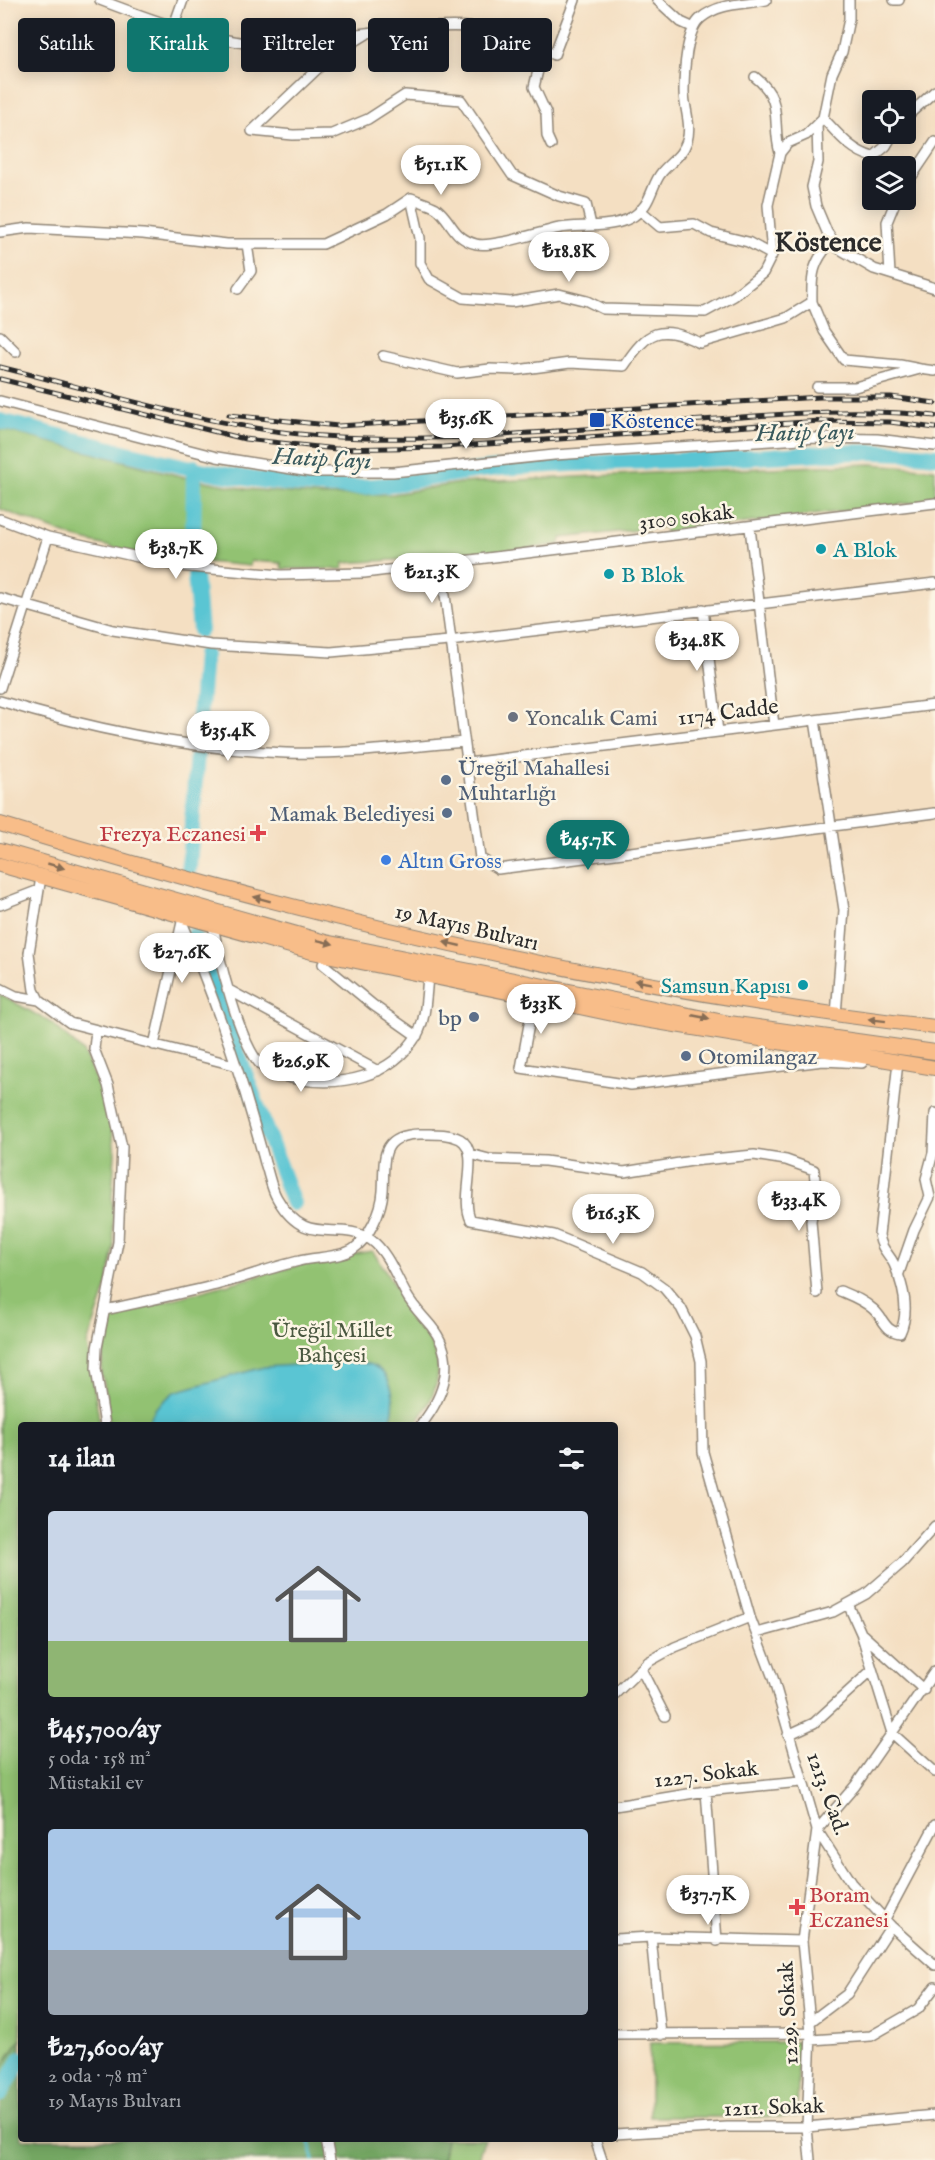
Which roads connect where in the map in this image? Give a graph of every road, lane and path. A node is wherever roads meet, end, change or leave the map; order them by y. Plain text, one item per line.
1 (100, 0) edge
2 (183, 0) edge
3 (575, 0) edge
4 (657, 0) edge
5 (766, 0) edge
6 (849, 0) edge
7 (894, 0) edge
8 (900, 0) edge
9 (147, 18) edge
10 (177, 18) edge
11 (692, 27) junction
12 (368, 33) edge
13 (368, 34) edge
14 (229, 40) edge
15 (552, 54) edge
16 (538, 72) edge
17 (755, 77) dead end
18 (935, 91) edge
19 (916, 108) edge
20 (820, 121) junction
21 (935, 142) edge
22 (887, 144) edge
23 (551, 145) dead end
24 (780, 153) junction
25 (916, 170) edge
26 (411, 198) junction
27 (640, 210) junction
28 (892, 210) edge
29 (591, 225) junction
30 (0, 232) edge
31 (833, 240) junction
32 (247, 244) junction
33 (772, 255) junction
34 (890, 274) junction
35 (238, 288) dead end
36 (935, 288) edge
37 (812, 302) junction
38 (0, 336) edge
39 (0, 346) edge
40 (383, 356) dead end
41 (920, 369) junction
42 (935, 371) edge
43 (817, 387) dead end
44 (0, 402) edge
45 (935, 446) edge
46 (935, 503) edge
47 (0, 519) edge
48 (750, 528) junction
49 (48, 537) junction
50 (441, 565) junction
51 (935, 583) edge
52 (0, 598) edge
53 (759, 603) junction
54 (26, 607) junction
55 (703, 609) junction
56 (449, 640) junction
57 (0, 688) edge
58 (0, 701) edge
59 (935, 705) edge
60 (815, 720) junction
61 (774, 725) junction
62 (718, 732) junction
63 (464, 742) junction
64 (468, 763) junction
65 (935, 813) edge
66 (0, 824) edge
67 (830, 827) junction
68 (0, 850) edge
69 (0, 865) edge
70 (40, 884) junction
71 (159, 895) junction
72 (136, 904) junction
73 (0, 905) edge
74 (183, 919) junction
75 (213, 925) junction
76 (323, 964) dead end
77 (428, 977) junction
78 (0, 988) edge
79 (227, 990) junction
80 (528, 996) junction
81 (39, 1000) junction
82 (620, 1002) junction
83 (836, 1015) junction
84 (935, 1027) edge
85 (96, 1030) junction
86 (417, 1035) junction
87 (154, 1045) junction
88 (935, 1052) edge
89 (898, 1062) junction
90 (862, 1063) dead end
91 (234, 1065) junction
92 (935, 1068) edge
93 (378, 1071) junction
94 (935, 1113) edge
95 (470, 1154) junction
96 (363, 1238) junction
97 (898, 1277) junction
98 (840, 1291) dead end
99 (816, 1293) dead end
100 (105, 1310) junction
101 (105, 1422) edge
102 (423, 1422) edge
103 (935, 1526) edge
104 (848, 1604) junction
105 (750, 1617) junction
106 (757, 1633) junction
107 (861, 1633) junction
108 (640, 1669) junction
109 (871, 1671) junction
110 (935, 1671) edge
111 (924, 1689) junction
112 (618, 1691) edge
113 (665, 1716) dead end
114 (892, 1733) junction
115 (788, 1735) junction
116 (935, 1772) edge
117 (801, 1782) junction
118 (706, 1791) junction
119 (618, 1806) edge
120 (935, 1825) edge
121 (817, 1830) junction
122 (888, 1922) junction
123 (651, 1937) junction
124 (618, 1939) edge
125 (717, 1941) junction
126 (802, 1941) junction
127 (935, 1965) edge
128 (935, 1988) edge
129 (810, 2022) junction
130 (618, 2034) edge
131 (661, 2035) junction
132 (811, 2037) junction
133 (935, 2106) edge
134 (932, 2115) edge
135 (807, 2127) junction
136 (618, 2134) edge
137 (327, 2142) edge
138 (596, 2142) edge
139 (330, 2160) edge
140 (602, 2160) edge
141 (810, 2160) edge

1 - 9 street
2 - 10 street
3 - 15 street
4 - 11 street
5 - 11 street
6 - 20 street
7 - 8 street
11 - 27 street
12 - 14 street
13 - 29 street
16 - 23 street
17 - 24 street
18 - 19 street
20 - 22 street
20 - 24 street
20 - 31 street
21 - 25 street
24 - 33 street
26 - 29 street
26 - 32 street
26 - 33 street
27 - 29 street
27 - 33 street
28 - 34 street
30 - 32 street
31 - 34 street
31 - 37 street
32 - 35 street
34 - 36 street
37 - 40 street
37 - 41 street
38 - 39 street
41 - 42 street
41 - 43 street
44 - 45 street
46 - 48 street, 3100 sokak
47 - 49 street, 3100 sokak
48 - 50 street, 3100 sokak
48 - 53 street
49 - 50 street, 3100 sokak
49 - 54 street
50 - 56 street
51 - 53 street
52 - 54 street
53 - 55 street
53 - 61 street
54 - 56 street
54 - 57 street
55 - 56 street
55 - 62 street
56 - 63 street
58 - 63 street
59 - 60 street, 1174 Cadde
60 - 61 street, 1174 Cadde
60 - 67 street
61 - 62 street, 1174 Cadde
62 - 64 street, 1174 Cadde
63 - 64 street
64 - 67 street
65 - 67 street
83 -> 66 highway, 19 Mayıs Bulvarı
67 - 83 street
68 -> 71 highway, 19 Mayıs Bulvarı
69 - 70 highway
70 - 72 highway
70 - 73 street
70 - 81 street
71 - 72 highway
71 -> 82 highway, 19 Mayıs Bulvarı
72 - 74 highway
74 - 75 highway
74 - 87 street
74 - 91 street
75 - 77 highway
75 - 79 street
76 - 86 street
77 - 80 highway
77 - 86 street
78 - 81 street
79 - 93 street
79 - 93 street
80 - 82 highway
80 - 89 highway
80 - 90 street
81 - 85 street
82 -> 88 highway, 19 Mayıs Bulvarı
84 -> 83 highway, 19 Mayıs Bulvarı
85 - 87 street
85 - 100 street
86 - 93 street
87 - 91 street
89 - 92 highway
89 - 97 street
91 - 96 street
94 - 97 street
95 - 96 street
95 - 99 street
95 - 105 street, 1213. Cad.
96 - 100 street
96 - 102 street
97 - 98 street
100 - 101 street
103 - 104 street
104 - 106 street
104 - 107 street
105 - 106 street, 1213. Cad.
105 - 108 street
106 - 115 street, 1213. Cad.
107 - 109 street
107 - 111 street
108 - 112 street
108 - 113 street
109 - 114 street
109 - 115 street
110 - 111 street
111 - 114 street
114 - 116 street
114 - 121 street
115 - 117 street, 1213. Cad.
117 - 118 street, 1227. Sokak
117 - 121 street, 1213. Cad.
118 - 119 street, 1227. Sokak
118 - 125 street
120 - 122 street
121 - 122 street, 1213. Cad.
121 - 126 street, 1229. Sokak
122 - 127 street, 1213. Cad.
122 - 129 street
123 - 124 street
123 - 125 street
123 - 131 street
125 - 126 street
126 - 129 street, 1229. Sokak
128 - 132 street
129 - 132 street, 1229. Sokak
130 - 131 street
131 - 132 street
132 - 135 street, 1229. Sokak
133 - 134 street
134 - 135 street, 1211. Sokak
135 - 136 street, 1211. Sokak
135 - 141 street, 1229. Sokak
137 - 139 street
138 - 140 street

